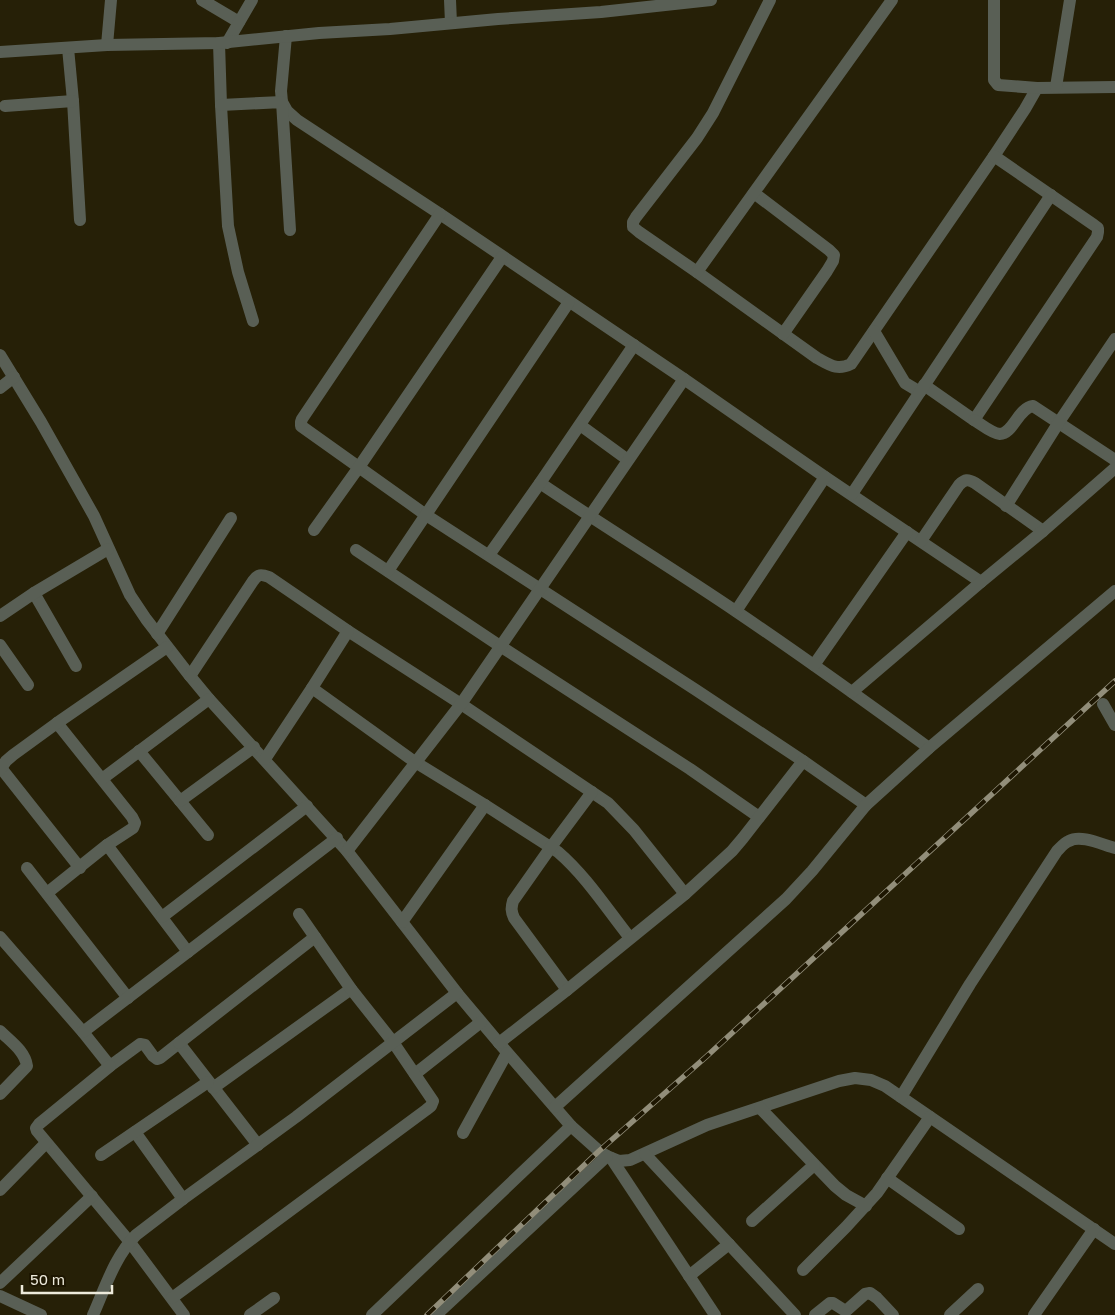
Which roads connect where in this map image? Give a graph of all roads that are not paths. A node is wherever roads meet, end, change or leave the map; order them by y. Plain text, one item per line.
1 (111, 0) edge
2 (202, 0) edge
3 (252, 0) edge
4 (450, 0) edge
5 (711, 0) edge
6 (770, 0) edge
7 (892, 0) edge
8 (994, 0) edge
9 (1070, 0) edge
10 (239, 22) junction
11 (451, 23) junction
12 (286, 36) junction
13 (223, 43) junction
14 (107, 45) junction
15 (68, 48) junction
16 (0, 52) edge
17 (1056, 87) junction
18 (1115, 87) edge
19 (1037, 88) junction
20 (73, 101) junction
21 (282, 102) junction
22 (220, 105) junction
23 (5, 106) dead end
24 (994, 156) junction
25 (754, 193) junction
26 (1051, 195) junction
27 (440, 214) junction
28 (80, 220) dead end
29 (290, 230) dead end
30 (502, 257) junction
31 (697, 272) junction
32 (569, 302) junction
33 (253, 321) dead end
34 (874, 330) junction
35 (783, 334) junction
36 (1115, 339) edge
37 (634, 345) junction
38 (0, 355) edge
39 (14, 377) junction
40 (684, 379) junction
41 (0, 388) edge
42 (922, 389) junction
43 (974, 420) junction
44 (1059, 422) junction
45 (580, 425) junction
46 (628, 460) junction
47 (1115, 460) edge
48 (359, 467) junction
49 (1115, 468) edge
50 (825, 477) junction
51 (540, 483) junction
52 (852, 494) junction
53 (1006, 506) junction
54 (426, 515) junction
55 (590, 516) junction
56 (231, 518) dead end
57 (314, 530) dead end
58 (1043, 531) junction
59 (907, 532) junction
60 (921, 541) junction
61 (108, 549) junction
62 (356, 550) dead end
63 (489, 555) junction
64 (388, 571) junction
65 (981, 582) junction
66 (539, 589) junction
67 (1115, 591) edge
68 (34, 593) junction
69 (736, 611) junction
70 (0, 616) edge
71 (348, 631) junction
72 (157, 634) junction
73 (0, 645) edge
74 (500, 646) junction
75 (168, 647) junction
76 (814, 665) junction
77 (76, 666) dead end
78 (190, 676) junction
79 (28, 685) dead end
80 (312, 688) junction
81 (852, 692) junction
82 (209, 699) junction
83 (460, 704) junction
84 (1103, 704) dead end
85 (57, 722) junction
86 (1115, 725) edge
87 (254, 747) junction
88 (929, 748) junction
89 (139, 751) junction
90 (264, 759) junction
91 (803, 761) junction
92 (415, 762) junction
93 (0, 769) edge
94 (102, 779) junction
95 (592, 792) junction
96 (180, 801) junction
97 (485, 805) junction
98 (866, 805) junction
99 (307, 806) junction
100 (759, 817) junction
101 (208, 835) dead end
102 (337, 838) junction
103 (107, 846) junction
104 (551, 847) junction
105 (1115, 848) edge
106 (347, 851) junction
107 (27, 868) dead end
108 (80, 868) junction
109 (47, 893) junction
110 (685, 894) junction
111 (299, 914) dead end
112 (162, 918) junction
113 (402, 922) junction
114 (0, 937) edge
115 (315, 937) junction
116 (630, 938) junction
117 (188, 952) junction
118 (351, 989) junction
119 (568, 990) junction
120 (457, 993) junction
121 (128, 998) junction
122 (481, 1022) junction
123 (0, 1031) edge
124 (83, 1032) junction
125 (393, 1042) junction
126 (179, 1043) junction
127 (499, 1043) junction
128 (508, 1053) junction
129 (110, 1066) junction
130 (415, 1074) junction
131 (211, 1085) junction
132 (0, 1094) edge
133 (901, 1097) junction
134 (555, 1108) junction
135 (760, 1108) junction
136 (930, 1117) junction
137 (571, 1126) junction
138 (135, 1132) junction
139 (463, 1133) dead end
140 (46, 1143) junction
141 (258, 1145) junction
142 (645, 1154) junction
143 (101, 1155) dead end
144 (609, 1157) junction
145 (814, 1165) junction
146 (887, 1178) junction
147 (0, 1190) edge
148 (92, 1196) junction
149 (183, 1199) junction
150 (866, 1206) junction
151 (752, 1221) dead end
152 (959, 1229) dead end
153 (1094, 1229) junction
154 (129, 1241) junction
155 (729, 1244) junction
156 (1115, 1244) edge
157 (803, 1270) dead end
158 (689, 1276) junction
159 (0, 1283) edge
160 (978, 1289) dead end
161 (0, 1296) edge
162 (172, 1298) junction
163 (274, 1298) dead end
164 (41, 1315) edge
165 (93, 1315) edge
166 (184, 1315) edge
167 (250, 1315) edge
168 (372, 1315) edge
169 (436, 1315) edge
170 (715, 1315) edge
171 (795, 1315) edge
172 (815, 1315) edge
173 (893, 1315) edge
174 (950, 1315) edge
175 (1034, 1315) edge

1 - 14 street
2 - 10 street
3 - 10 street
4 - 11 street
5 - 11 street
6 - 31 street
7 - 25 street
8 - 19 street
9 - 17 street
10 - 13 street
11 - 12 street
12 - 13 street
12 - 21 street
13 - 14 street
13 - 22 street
14 - 15 street
15 - 16 street
15 - 20 street
17 - 18 street
17 - 19 street
19 - 24 street
20 - 23 street
20 - 28 street
21 - 22 street
21 - 27 street
21 - 29 street
22 - 33 street
24 - 26 street
24 - 34 street
25 - 31 street
25 - 35 street
26 - 42 street
26 - 43 street
27 - 30 street
27 - 48 street
30 - 32 street
30 - 48 street
31 - 35 street
32 - 37 street
32 - 54 street
34 - 35 street
34 - 42 street
36 - 44 street
37 - 40 street
37 - 45 street
38 - 39 street
39 - 41 street
39 - 61 street
40 - 46 street
40 - 50 street
42 - 43 street
42 - 52 street
43 - 44 street
44 - 47 street
44 - 53 street
45 - 46 street
45 - 51 street
46 - 55 street
48 - 54 street
48 - 57 street
49 - 58 street
50 - 52 street
50 - 69 street
51 - 55 street
51 - 63 street
52 - 59 street
53 - 58 street
53 - 60 street
54 - 63 street
54 - 64 street
55 - 66 street
55 - 69 street
56 - 72 street
58 - 65 street
59 - 60 street
59 - 76 street
60 - 65 street
61 - 68 street
61 - 72 street
62 - 64 street
63 - 66 street
64 - 74 street
65 - 81 street
66 - 74 street
66 - 91 street
67 - 88 street
68 - 70 street
68 - 77 street
69 - 76 street
71 - 78 street
71 - 80 street
71 - 83 street
72 - 75 street
73 - 79 street
74 - 83 street
74 - 100 street
75 - 78 street
75 - 85 street
76 - 81 street
78 - 82 street
80 - 90 street
80 - 92 street
81 - 88 street
82 - 87 street
82 - 89 street
83 - 92 street
83 - 95 street
84 - 86 street
85 - 93 street
85 - 94 street
87 - 90 street
87 - 96 street
88 - 98 street
89 - 94 street
89 - 96 street
90 - 99 street
91 - 98 street
91 - 100 street
92 - 97 street
92 - 106 street
93 - 108 street
94 - 103 street
95 - 104 street
95 - 110 street
96 - 101 street
97 - 104 street
97 - 113 street
98 - 134 street
99 - 102 street
99 - 112 street
100 - 110 street
102 - 106 street
102 - 117 street
103 - 108 street
103 - 112 street
104 - 116 street
104 - 119 street
105 - 133 street
106 - 113 street
107 - 109 street
108 - 109 street
109 - 121 street
110 - 116 street
111 - 115 street
112 - 117 street
113 - 120 street
114 - 124 street
115 - 118 street
115 - 126 street
116 - 119 street
117 - 121 street
118 - 125 street
118 - 131 street
119 - 127 street
120 - 122 street
120 - 125 street
121 - 124 street
122 - 127 street
122 - 130 street
123 - 132 street
124 - 129 street
125 - 130 street
125 - 141 street
126 - 129 street
126 - 131 street
127 - 128 street
128 - 134 street
128 - 139 street
129 - 140 street
130 - 162 street
131 - 138 street
131 - 141 street
133 - 135 street
133 - 136 street
134 - 137 street
135 - 142 street
135 - 145 street
136 - 146 street
136 - 153 street
137 - 144 street
137 - 168 street
138 - 143 street
138 - 149 street
140 - 147 street
140 - 148 street
141 - 149 street
142 - 144 street
142 - 155 street
144 - 158 street
144 - 169 street
145 - 150 street
145 - 151 street
146 - 150 street
146 - 152 street
148 - 154 street
148 - 159 street
149 - 154 street
150 - 157 street
153 - 156 street
153 - 175 street
154 - 162 street
154 - 165 street
155 - 158 street
155 - 171 street
158 - 170 street
160 - 174 street
161 - 164 street
162 - 166 street
163 - 167 street
172 - 173 street

